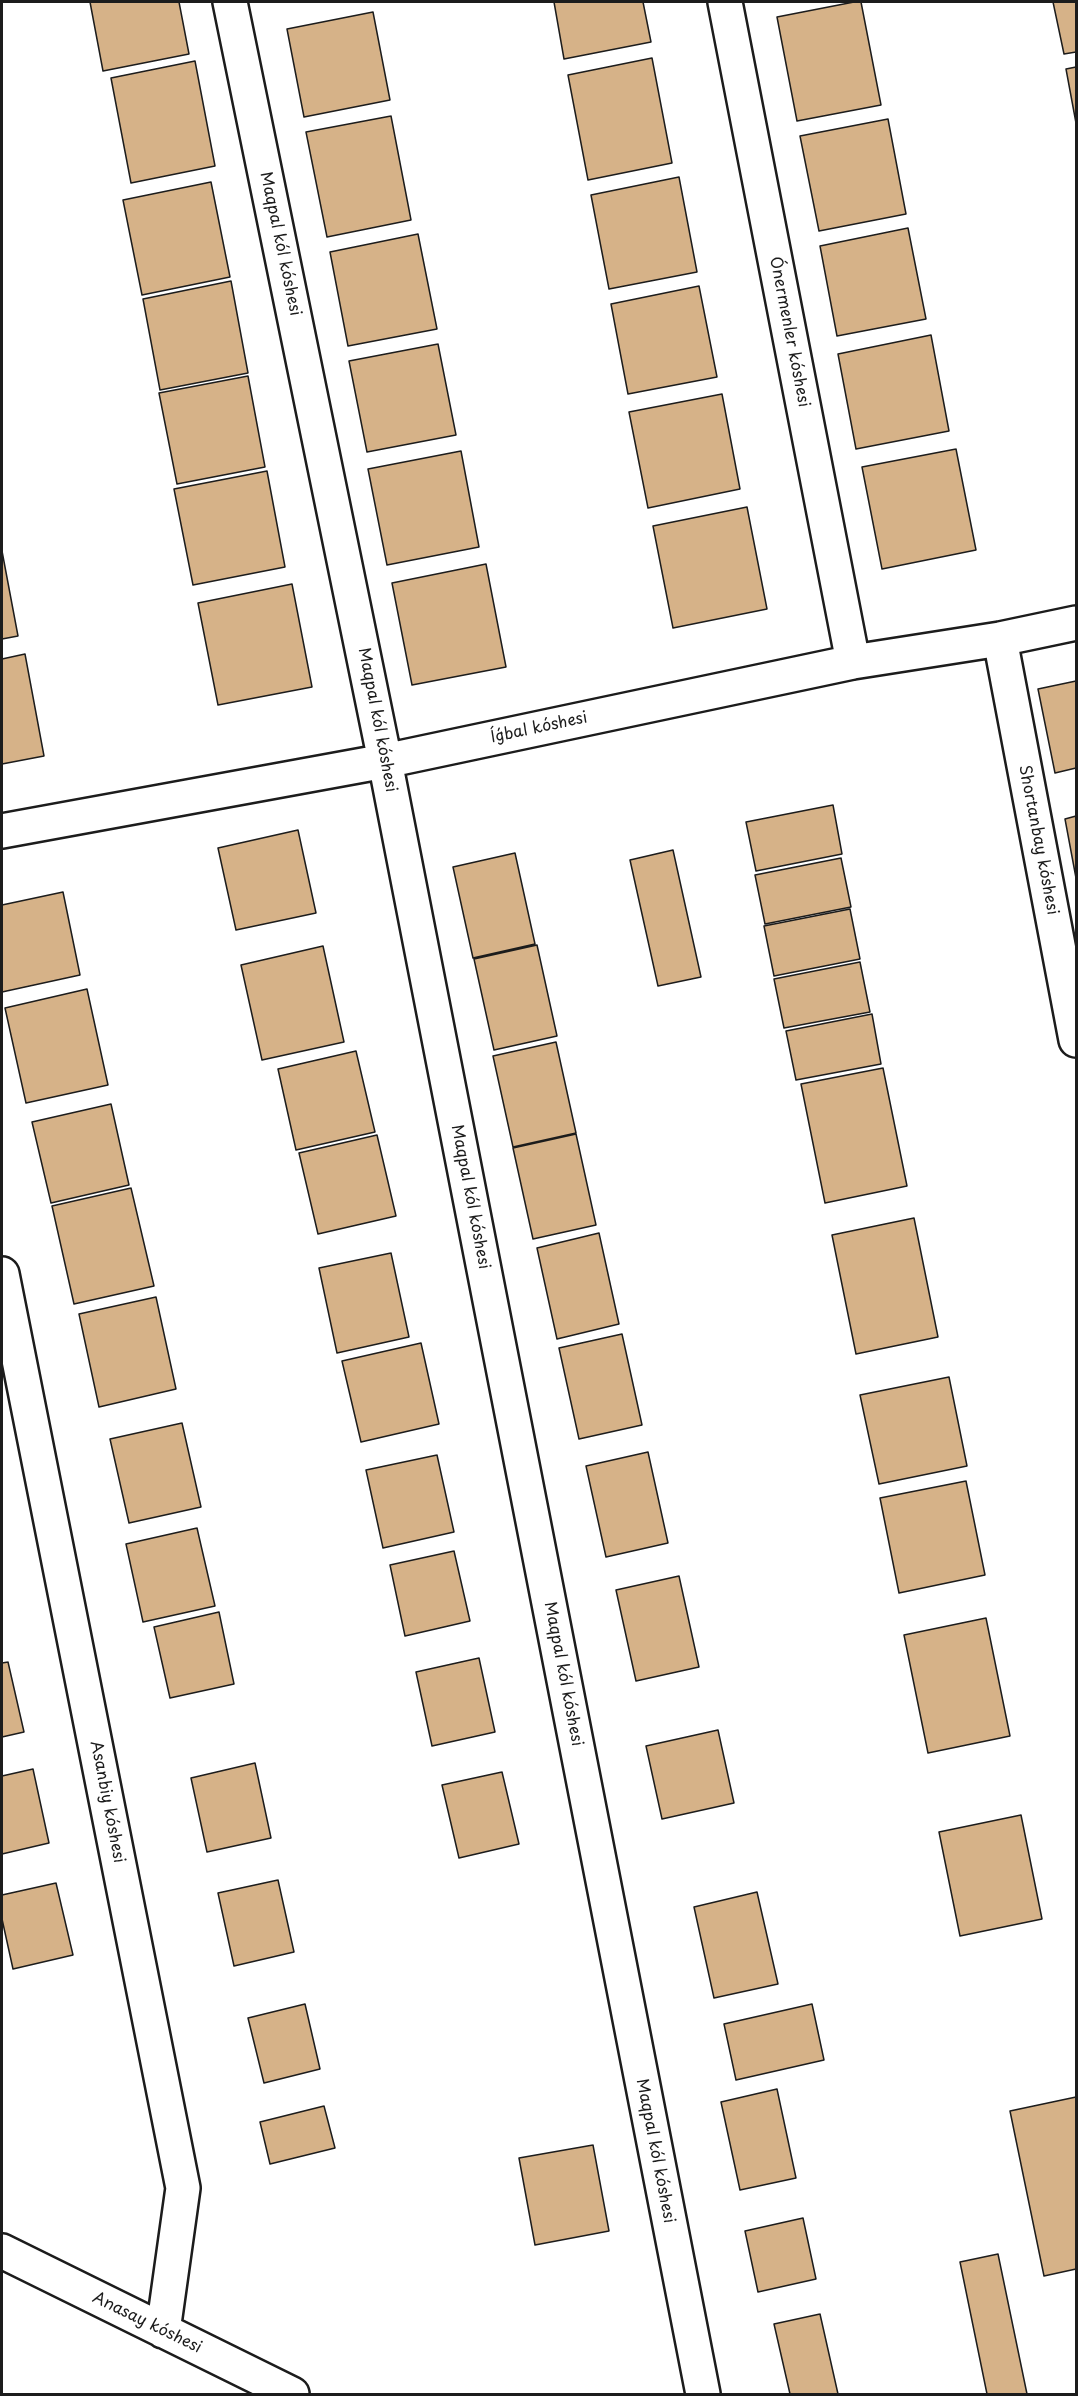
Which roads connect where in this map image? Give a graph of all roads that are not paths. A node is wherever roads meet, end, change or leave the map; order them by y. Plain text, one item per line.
1 (230, 2) edge
2 (725, 2) edge
3 (1077, 624) edge
4 (1000, 639) junction
5 (853, 662) junction
6 (386, 761) junction
7 (2, 831) edge
8 (1077, 1040) edge
9 (2, 1274) edge
10 (2, 2252) edge
11 (163, 2331) junction
12 (292, 2394) edge
13 (703, 2394) edge

1 - 6 street, Maqpal kól kóshesi
2 - 5 street, Ónermenler kóshesi
3 - 4 street, Íǵbal kóshesi
4 - 5 street, Íǵbal kóshesi
4 - 8 street, Shortanbay kóshesi
5 - 6 street, Íǵbal kóshesi
6 - 7 street, Íǵbal kóshesi
6 - 13 street, Maqpal kól kóshesi
9 - 11 street, Asanbiy kóshesi
10 - 11 street, Anasay kóshesi
11 - 12 street, Anasay kóshesi

